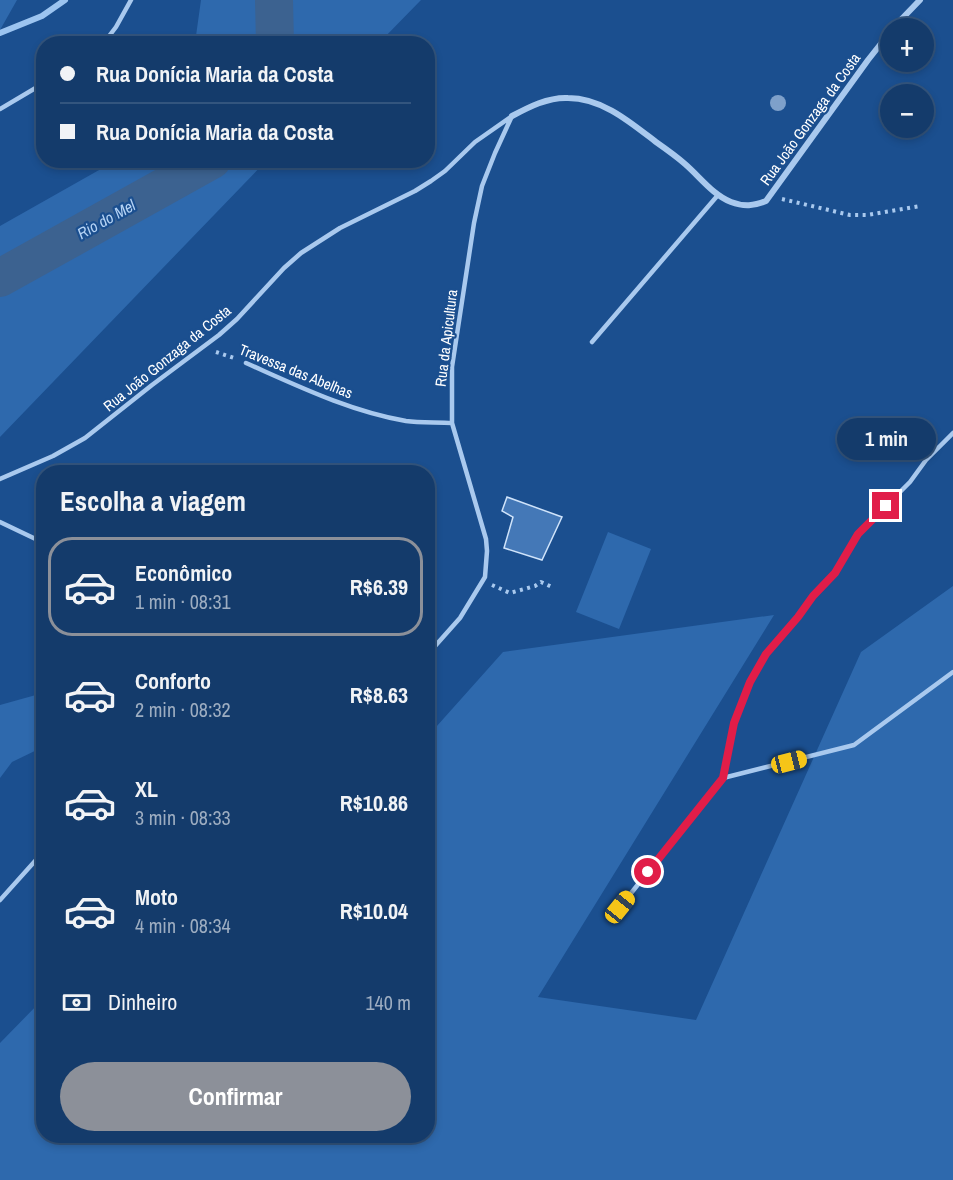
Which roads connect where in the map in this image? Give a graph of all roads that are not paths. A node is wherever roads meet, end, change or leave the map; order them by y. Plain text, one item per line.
1 (131, 0) edge
2 (920, 0) edge
3 (903, 18) edge
4 (109, 36) edge
5 (880, 45) edge
6 (36, 88) edge
7 (0, 109) edge
8 (512, 116) junction
9 (718, 195) junction
10 (592, 342) dead end
11 (246, 363) road end
12 (452, 423) junction
13 (953, 433) edge
14 (0, 479) edge
15 (0, 522) edge
16 (36, 539) edge
17 (435, 646) edge
18 (953, 672) edge
19 (723, 778) junction
20 (36, 860) edge
21 (0, 900) edge
22 (620, 907) dead end

1 - 4 lane
2 - 3 street, Rua João Gonzaga da Costa
5 - 9 street, Rua João Gonzaga da Costa
6 - 7 lane
8 - 9 street, Rua João Gonzaga da Costa
8 - 12 lane, Rua da Apicultura
8 - 14 lane, Rua João Gonzaga da Costa
9 - 10 lane
11 - 12 lane, Travessa das Abelhas
12 - 17 lane, Rua da Apicultura
13 - 19 lane
15 - 16 lane
18 - 19 lane
19 - 22 lane
20 - 21 lane

